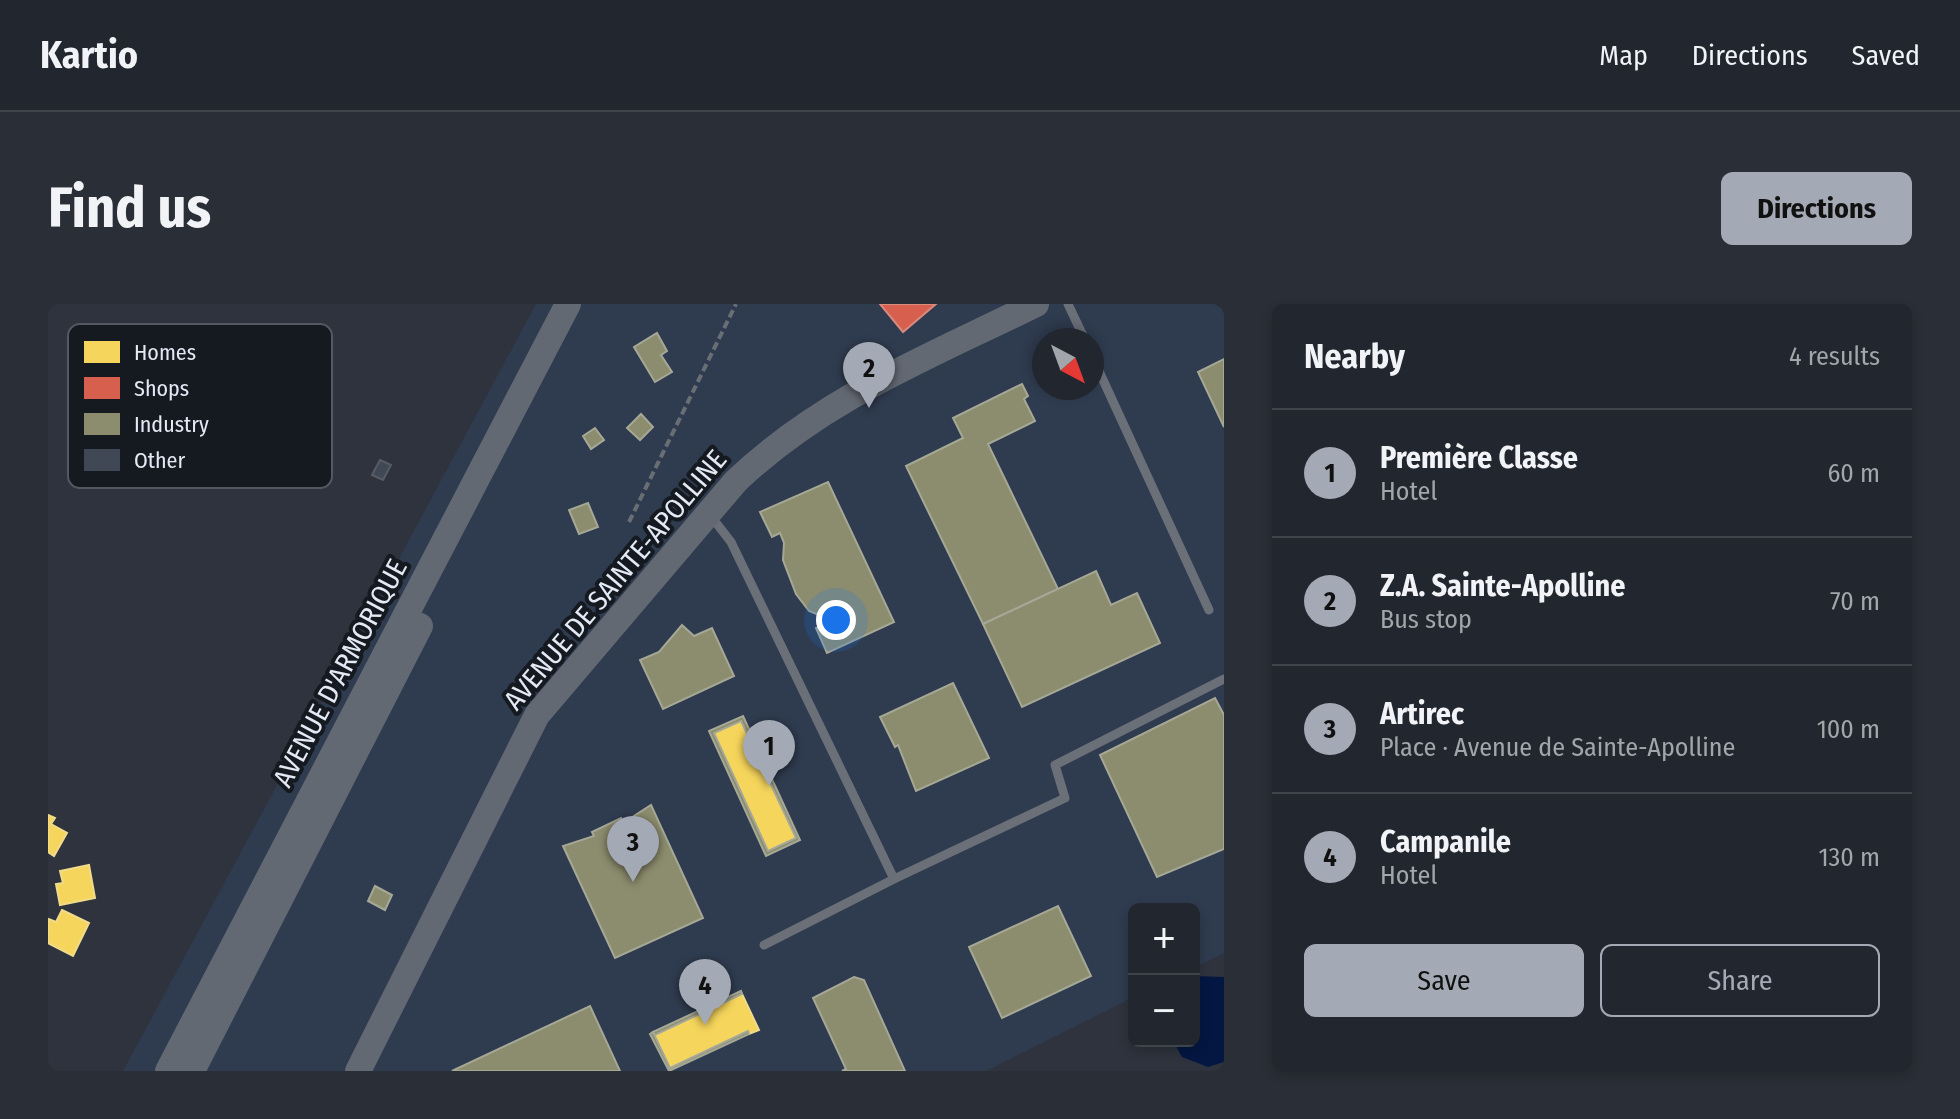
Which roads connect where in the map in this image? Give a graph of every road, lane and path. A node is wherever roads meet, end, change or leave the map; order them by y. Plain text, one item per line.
1 (568, 304) edge
2 (586, 304) edge
3 (736, 304) edge
4 (1068, 304) edge
5 (1029, 306) edge
6 (1079, 328) edge
7 (1104, 382) edge
8 (708, 513) junction
9 (629, 522) dead end
10 (1209, 610) dead end
11 (1224, 679) edge
12 (894, 879) junction
13 (764, 945) dead end
14 (168, 1071) edge
15 (192, 1071) edge
16 (358, 1071) edge

1 - 14 main road, AVENUE D'ARMORIQUE
2 - 15 main road, AVENUE D'ARMORIQUE
3 - 9 path
4 - 6 lane
5 - 8 main road, AVENUE DE SAINTE-APOLLINE
7 - 10 lane
8 - 12 lane
8 - 16 main road, AVENUE DE SAINTE-APOLLINE
11 - 12 lane
12 - 13 lane

